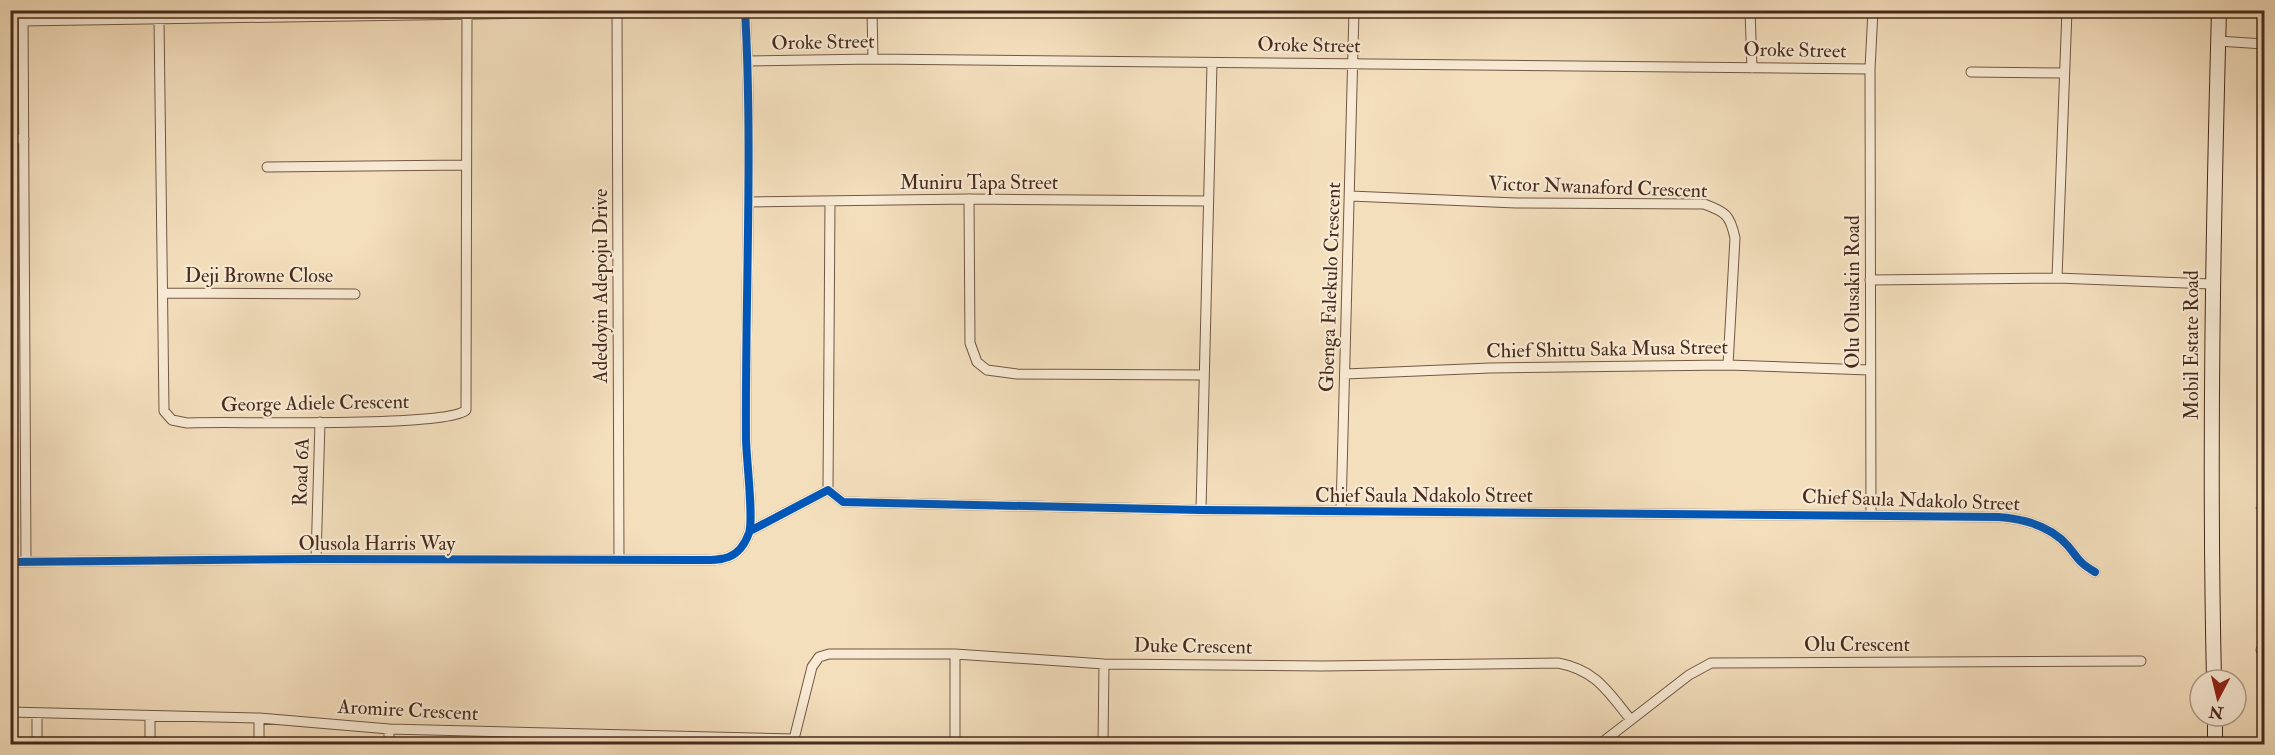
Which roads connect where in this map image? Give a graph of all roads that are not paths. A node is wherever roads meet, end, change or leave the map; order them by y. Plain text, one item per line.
1 (726, 10) edge
2 (745, 10) edge
3 (872, 10) edge
4 (1354, 10) edge
5 (1750, 10) edge
6 (1873, 10) edge
7 (2067, 10) edge
8 (2218, 10) edge
9 (617, 12) junction
10 (347, 13) edge
11 (467, 14) junction
12 (23, 16) edge
13 (159, 19) junction
14 (2218, 41) junction
15 (2265, 44) edge
16 (873, 59) junction
17 (748, 61) junction
18 (1212, 63) junction
19 (1354, 64) junction
20 (1752, 68) junction
21 (1870, 69) junction
22 (1971, 72) dead end
23 (2064, 73) junction
24 (10, 139) edge
25 (24, 139) junction
26 (466, 165) junction
27 (267, 167) dead end
28 (1350, 196) junction
29 (969, 199) junction
30 (830, 201) junction
31 (1208, 201) junction
32 (750, 202) junction
33 (2057, 278) junction
34 (1870, 280) junction
35 (2211, 284) junction
36 (163, 293) junction
37 (355, 294) dead end
38 (1728, 364) junction
39 (1869, 370) junction
40 (1345, 374) junction
41 (1204, 375) junction
42 (320, 422) junction
43 (828, 490) junction
44 (1201, 510) junction
45 (1341, 510) junction
46 (1871, 515) junction
47 (750, 531) junction
48 (316, 559) junction
49 (619, 560) junction
50 (26, 561) junction
51 (10, 562) edge
52 (2095, 572) dead end
53 (955, 654) junction
54 (2140, 661) dead end
55 (1104, 664) junction
56 (2214, 668) edge
57 (10, 712) edge
58 (37, 713) junction
59 (150, 717) junction
60 (259, 718) junction
61 (1631, 720) junction
62 (2215, 728) edge
63 (389, 729) junction
64 (531, 732) junction
65 (674, 740) edge
66 (798, 742) edge
67 (37, 744) edge
68 (150, 744) edge
69 (259, 744) edge
70 (389, 744) edge
71 (531, 744) edge
72 (955, 744) edge
73 (1103, 744) edge
74 (1600, 744) edge
75 (2215, 744) edge

1 - 9 street
2 - 17 street
3 - 16 street
4 - 19 street, Gbenga Falekulo Crescent
5 - 20 street
6 - 21 street, Olu Olusakin Road
7 - 23 street
8 - 14 main road, Mobil Estate Road
9 - 11 street
9 - 49 street, Adedoyin Adepoju Drive
10 - 11 street
10 - 13 street
11 - 26 street, George Adiele Crescent
12 - 13 street
12 - 25 street
13 - 36 street, George Adiele Crescent
14 - 15 street
14 - 35 main road, Mobil Estate Road
16 - 17 street, Oroke Street
16 - 18 street, Oroke Street
17 - 32 street
18 - 19 street, Oroke Street
18 - 31 street
19 - 20 street, Oroke Street
19 - 28 street, Gbenga Falekulo Crescent
20 - 21 street, Oroke Street
21 - 34 street, Olu Olusakin Road
22 - 23 street
23 - 33 street
24 - 25 street
25 - 50 street
26 - 27 street
26 - 42 street, George Adiele Crescent
28 - 38 street, Victor Nwanaford Crescent
28 - 40 street, Gbenga Falekulo Crescent
29 - 30 street, Muniru Tapa Street
29 - 31 street, Muniru Tapa Street
29 - 41 street
30 - 32 street, Muniru Tapa Street
30 - 43 street
31 - 41 street
32 - 47 street
33 - 34 street
33 - 35 street
34 - 39 street, Olu Olusakin Road
35 - 56 main road, Mobil Estate Road
36 - 37 street, Deji Browne Close
36 - 42 street, George Adiele Crescent
38 - 39 street, Chief Shittu Saka Musa Street
38 - 40 street, Chief Shittu Saka Musa Street
39 - 46 street, Olu Olusakin Road
40 - 45 street, Gbenga Falekulo Crescent
41 - 44 street
42 - 48 street, Road 6A
43 - 44 street, Chief Saula Ndakolo Street
43 - 47 street
44 - 45 street, Chief Saula Ndakolo Street
45 - 46 street, Chief Saula Ndakolo Street
46 - 52 street, Chief Saula Ndakolo Street
47 - 49 street, Olusola Harris Way
48 - 49 street, Olusola Harris Way
48 - 50 street, Olusola Harris Way
50 - 51 street, Olusola Harris Way
53 - 55 street, Duke Crescent
53 - 66 street, Duke Crescent
53 - 72 street
54 - 61 street, Olu Crescent
55 - 61 street, Duke Crescent
55 - 73 street
57 - 58 street, Aromire Crescent
58 - 59 street, Aromire Crescent
58 - 67 street
59 - 60 street, Aromire Crescent
59 - 68 street
60 - 63 street, Aromire Crescent
60 - 69 street
61 - 74 street, Olu Crescent
62 - 75 main road
63 - 64 street, Aromire Crescent
63 - 70 street
64 - 65 street, Aromire Crescent
64 - 71 street
65 - 66 street, Aromire Crescent

